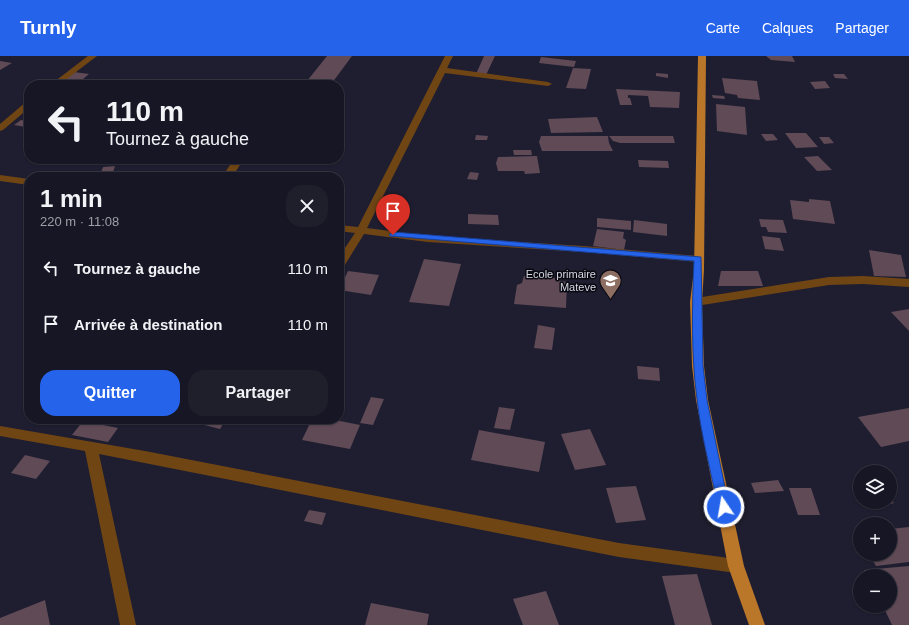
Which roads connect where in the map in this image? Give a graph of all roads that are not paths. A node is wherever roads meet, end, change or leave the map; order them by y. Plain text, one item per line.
1 (93, 56) edge
2 (449, 56) edge
3 (702, 56) edge
4 (441, 70) junction
5 (61, 80) edge
6 (548, 84) dead end
7 (24, 108) edge
8 (0, 128) edge
9 (0, 178) edge
10 (24, 181) edge
11 (344, 229) edge
12 (361, 231) junction
13 (344, 258) edge
14 (698, 259) junction
15 (909, 283) edge
16 (696, 302) junction
17 (0, 431) edge
18 (91, 446) junction
19 (736, 566) junction
20 (128, 625) edge
21 (757, 625) edge

1 - 5 street
2 - 4 street
3 - 14 highway
4 - 6 street
4 - 12 street
7 - 8 street
9 - 10 street
11 - 12 street
12 - 13 street
12 - 14 street
14 - 16 highway
15 - 16 street
16 - 19 highway
17 - 18 street
18 - 19 street
18 - 20 street
19 - 21 highway

